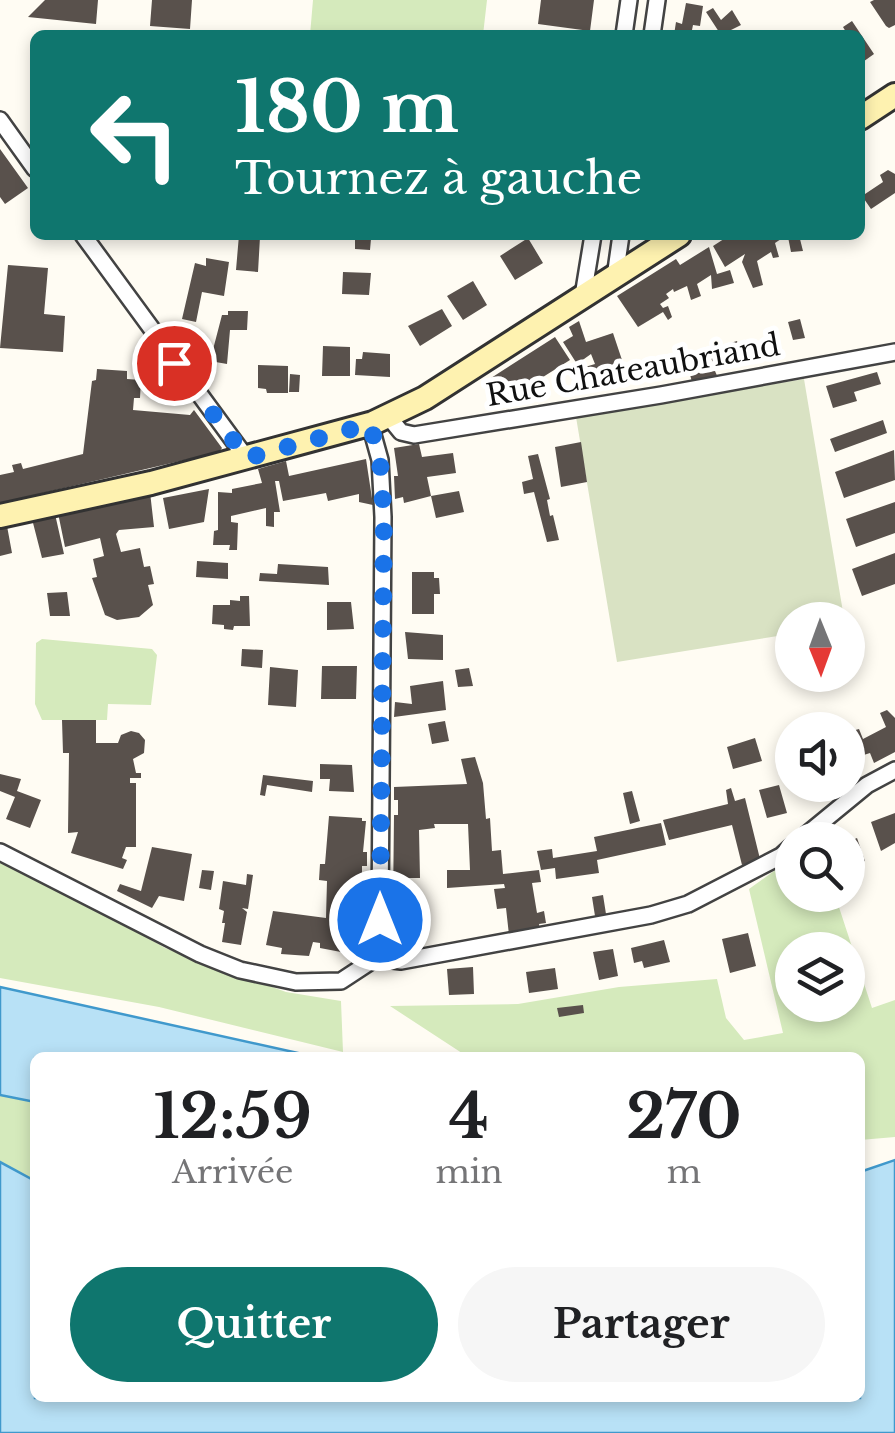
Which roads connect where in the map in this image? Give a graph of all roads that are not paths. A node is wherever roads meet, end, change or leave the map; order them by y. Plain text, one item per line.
1 (629, 0) edge
2 (657, 0) edge
3 (625, 30) edge
4 (653, 30) edge
5 (895, 96) edge
6 (865, 115) edge
7 (0, 120) edge
8 (30, 162) edge
9 (86, 240) edge
10 (592, 240) edge
11 (620, 240) edge
12 (671, 240) edge
13 (615, 277) junction
14 (584, 296) junction
15 (895, 352) edge
16 (379, 420) junction
17 (247, 458) junction
18 (0, 516) edge
19 (895, 770) edge
20 (822, 822) edge
21 (0, 852) edge
22 (775, 857) edge
23 (376, 958) junction

1 - 3 street
2 - 4 street
5 - 6 main road
7 - 8 street
9 - 17 street
10 - 14 street
11 - 13 street
12 - 13 main road
13 - 14 main road
14 - 16 main road
15 - 16 street, Rue Chateaubriand
16 - 17 main road
16 - 23 street
17 - 18 main road
19 - 20 street
21 - 23 street
22 - 23 street

